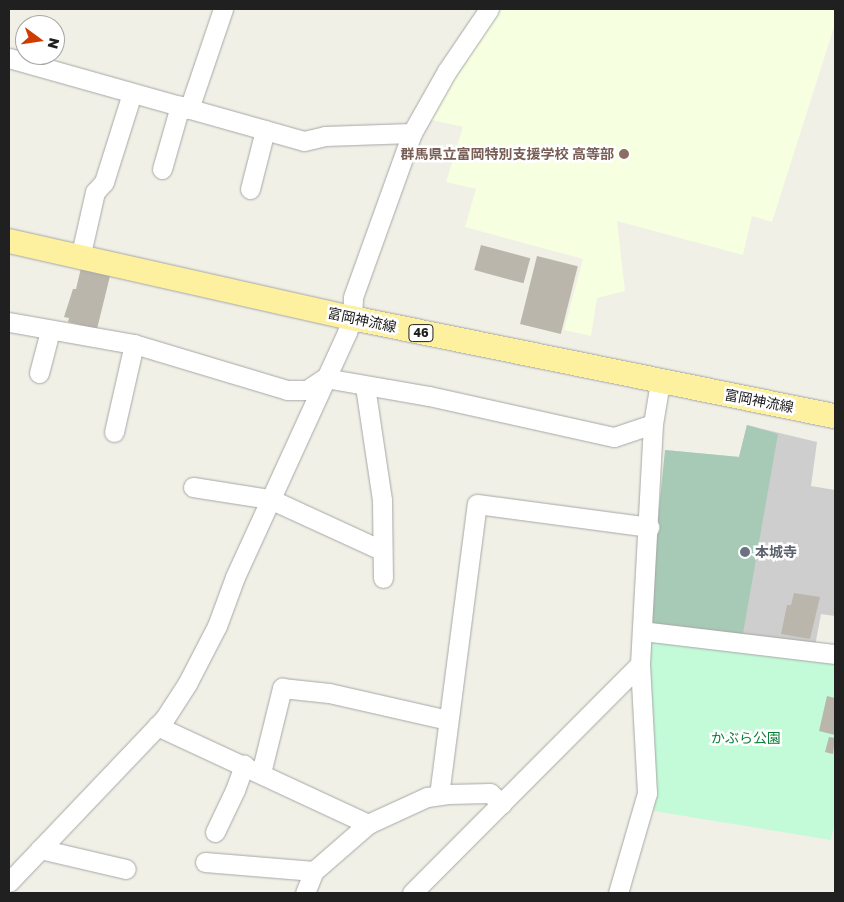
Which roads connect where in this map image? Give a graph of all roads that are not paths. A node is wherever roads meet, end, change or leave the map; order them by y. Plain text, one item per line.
1 (223, 9) edge
2 (489, 9) edge
3 (9, 58) edge
4 (132, 93) junction
5 (185, 107) junction
6 (265, 130) junction
7 (412, 134) junction
8 (162, 169) dead end
9 (250, 189) dead end
10 (9, 242) edge
11 (80, 258) junction
12 (352, 318) junction
13 (9, 322) edge
14 (50, 331) junction
15 (134, 344) junction
16 (39, 373) dead end
17 (325, 378) junction
18 (660, 382) junction
19 (365, 386) junction
20 (835, 416) edge
21 (653, 424) junction
22 (114, 432) dead end
23 (193, 487) dead end
24 (270, 499) junction
25 (649, 527) junction
26 (381, 550) junction
27 (383, 578) dead end
28 (642, 631) junction
29 (835, 654) edge
30 (640, 664) junction
31 (448, 720) junction
32 (157, 726) junction
33 (244, 764) junction
34 (261, 773) junction
35 (439, 795) junction
36 (502, 804) junction
37 (368, 824) junction
38 (215, 832) dead end
39 (40, 849) junction
40 (206, 862) dead end
41 (126, 869) dead end
42 (314, 871) junction
43 (9, 882) edge
44 (305, 893) edge
45 (412, 893) edge
46 (618, 893) edge

1 - 5 street
2 - 7 street
3 - 4 street
4 - 5 street
4 - 11 street
5 - 6 street
5 - 8 street
6 - 7 street
6 - 9 street
7 - 12 street
10 - 11 main road, 富岡神流線 / 46
11 - 12 main road, 富岡神流線 / 46
12 - 17 street
12 - 18 main road, 富岡神流線 / 46
13 - 14 street
14 - 15 street
14 - 16 street
15 - 17 street
15 - 22 street
17 - 19 street
17 - 24 street
18 - 20 main road, 富岡神流線 / 46
18 - 21 street
19 - 21 street
19 - 26 street
21 - 25 street
23 - 24 street
24 - 26 street
24 - 32 street
25 - 28 street
25 - 31 street
26 - 27 street
28 - 29 street
28 - 30 street
30 - 36 street
30 - 46 street
31 - 34 street
31 - 35 street
32 - 33 street
32 - 39 street
33 - 34 street
33 - 38 street
34 - 37 street
35 - 36 street
35 - 37 street
36 - 45 street
37 - 42 street
39 - 41 street
39 - 43 street
40 - 42 street
42 - 44 street

